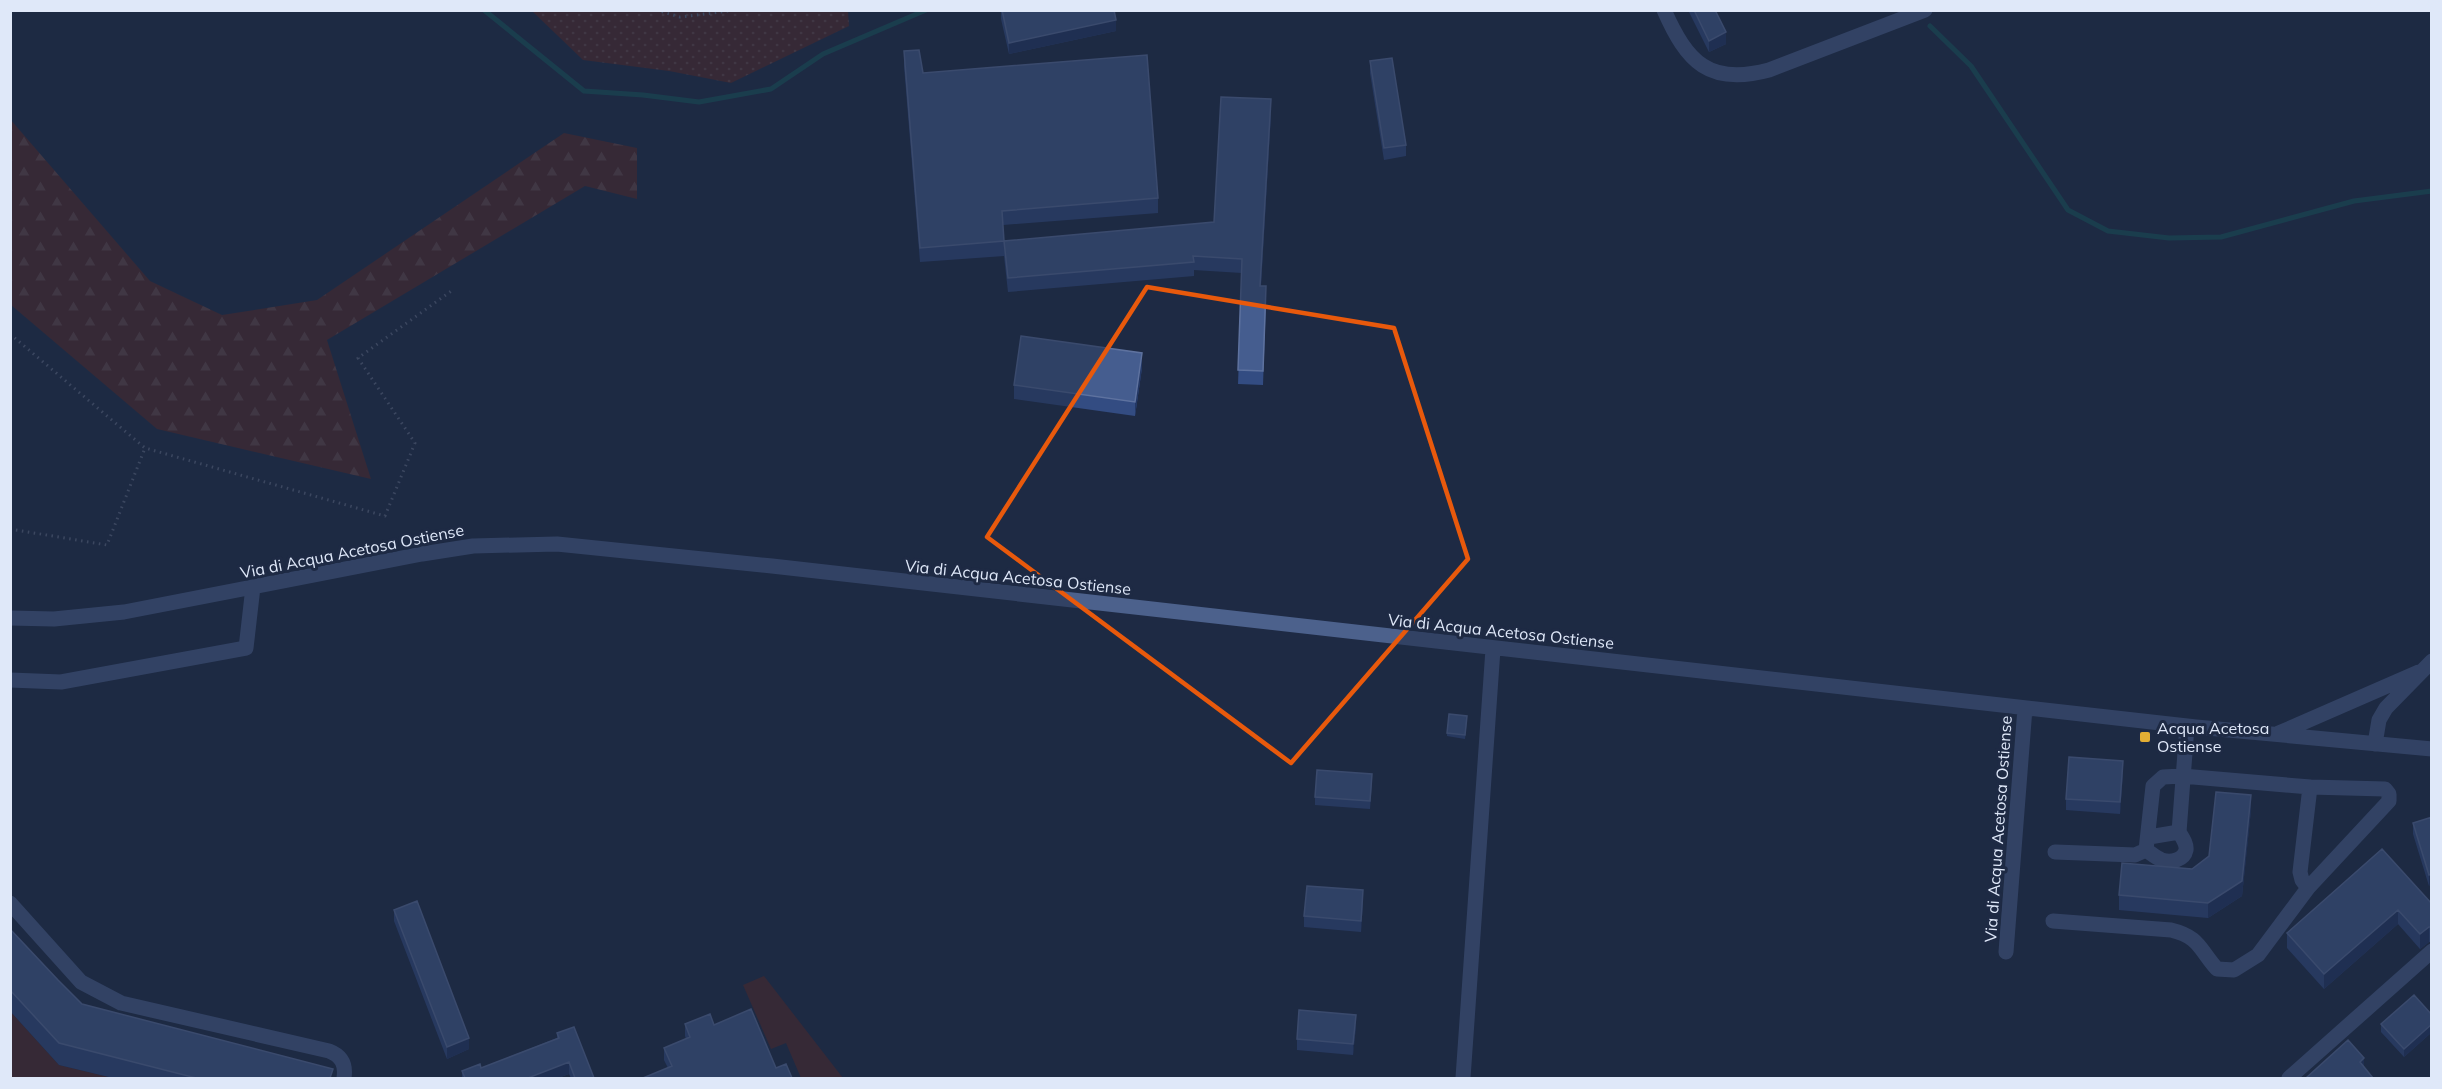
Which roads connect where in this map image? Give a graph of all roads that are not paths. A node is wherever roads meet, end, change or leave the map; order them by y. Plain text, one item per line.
1 (1664, 10) edge
2 (1925, 10) edge
3 (253, 587) junction
4 (10, 618) edge
5 (1493, 649) junction
6 (2432, 661) edge
7 (2419, 672) junction
8 (10, 680) edge
9 (2025, 708) junction
10 (2187, 726) junction
11 (2274, 734) junction
12 (2375, 744) junction
13 (2432, 749) edge
14 (2182, 776) junction
15 (2310, 787) junction
16 (2179, 832) junction
17 (2148, 843) junction
18 (2055, 852) dead end
19 (2308, 888) junction
20 (10, 903) edge
21 (2053, 921) dead end
22 (2432, 951) edge
23 (2006, 952) dead end
24 (344, 1078) edge
25 (1463, 1078) edge
26 (2289, 1078) edge

1 - 2 street
3 - 4 street, Via di Acqua Acetosa Ostiense
3 - 5 street, Via di Acqua Acetosa Ostiense
3 - 8 street
5 - 9 street, Via di Acqua Acetosa Ostiense
5 - 25 street
6 - 7 street
7 - 11 street
7 - 12 street
9 - 10 street, Via di Acqua Acetosa Ostiense
9 - 23 street, Via di Acqua Acetosa Ostiense
10 - 11 street, Via di Acqua Acetosa Ostiense
10 - 14 street
11 - 12 street, Via di Acqua Acetosa Ostiense
12 - 13 street, Via di Acqua Acetosa Ostiense
14 - 15 street
14 - 16 street
14 - 17 street
15 - 19 street
15 - 19 street
16 - 17 street
16 - 17 street
17 - 18 street
19 - 21 street
20 - 24 street
22 - 26 street

